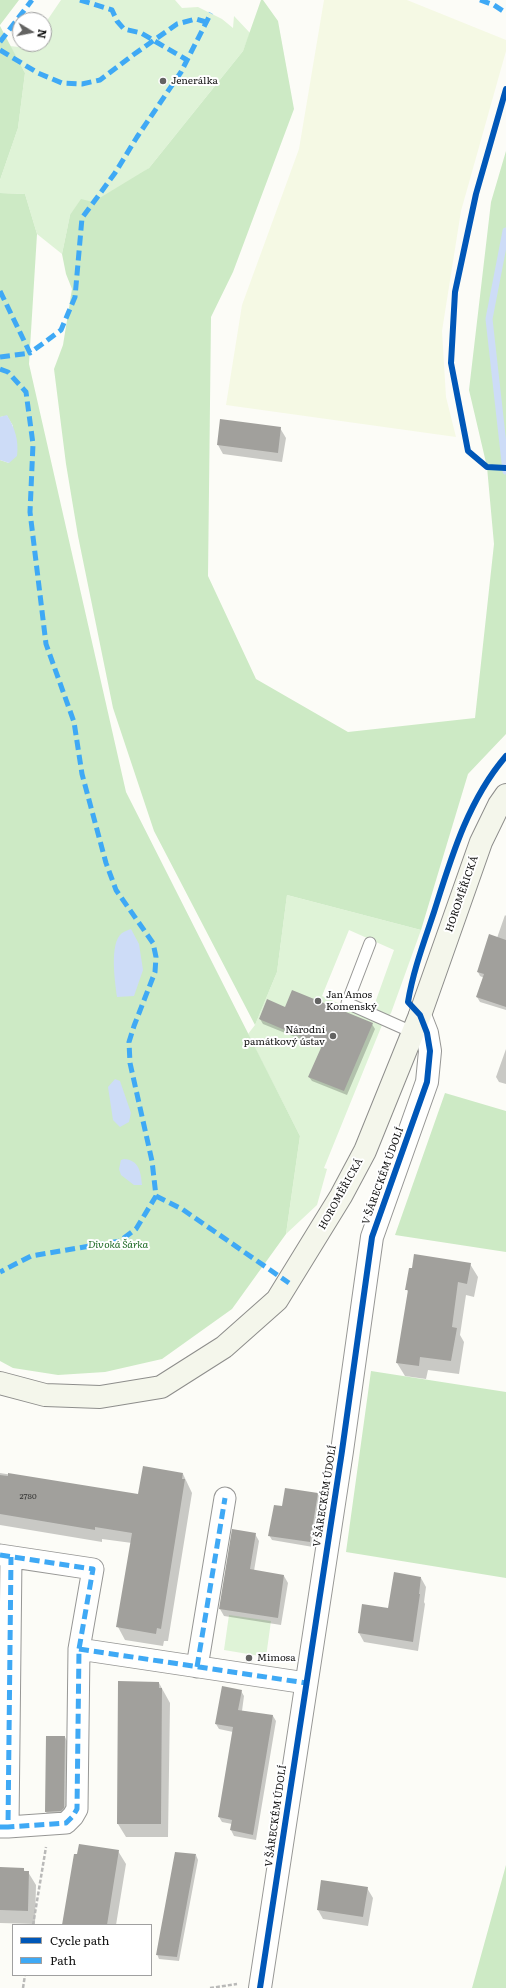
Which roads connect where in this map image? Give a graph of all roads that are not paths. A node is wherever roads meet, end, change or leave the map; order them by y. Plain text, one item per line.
1 (506, 795) edge
2 (370, 943) dead end
3 (416, 1024) junction
4 (0, 1383) edge
5 (225, 1498) dead end
6 (5, 1556) edge
7 (79, 1649) junction
8 (197, 1667) junction
9 (306, 1683) junction
10 (4, 1827) edge
11 (260, 1988) edge

1 - 3 main road, HOROMĚŘICKÁ
2 - 3 lane
3 - 4 main road, HOROMĚŘICKÁ
3 - 9 street, V ŠÁRECKÉM ÚDOLÍ
5 - 8 street
6 - 7 street
6 - 10 street
7 - 8 street
7 - 10 street
8 - 9 street
9 - 11 street, V ŠÁRECKÉM ÚDOLÍ

